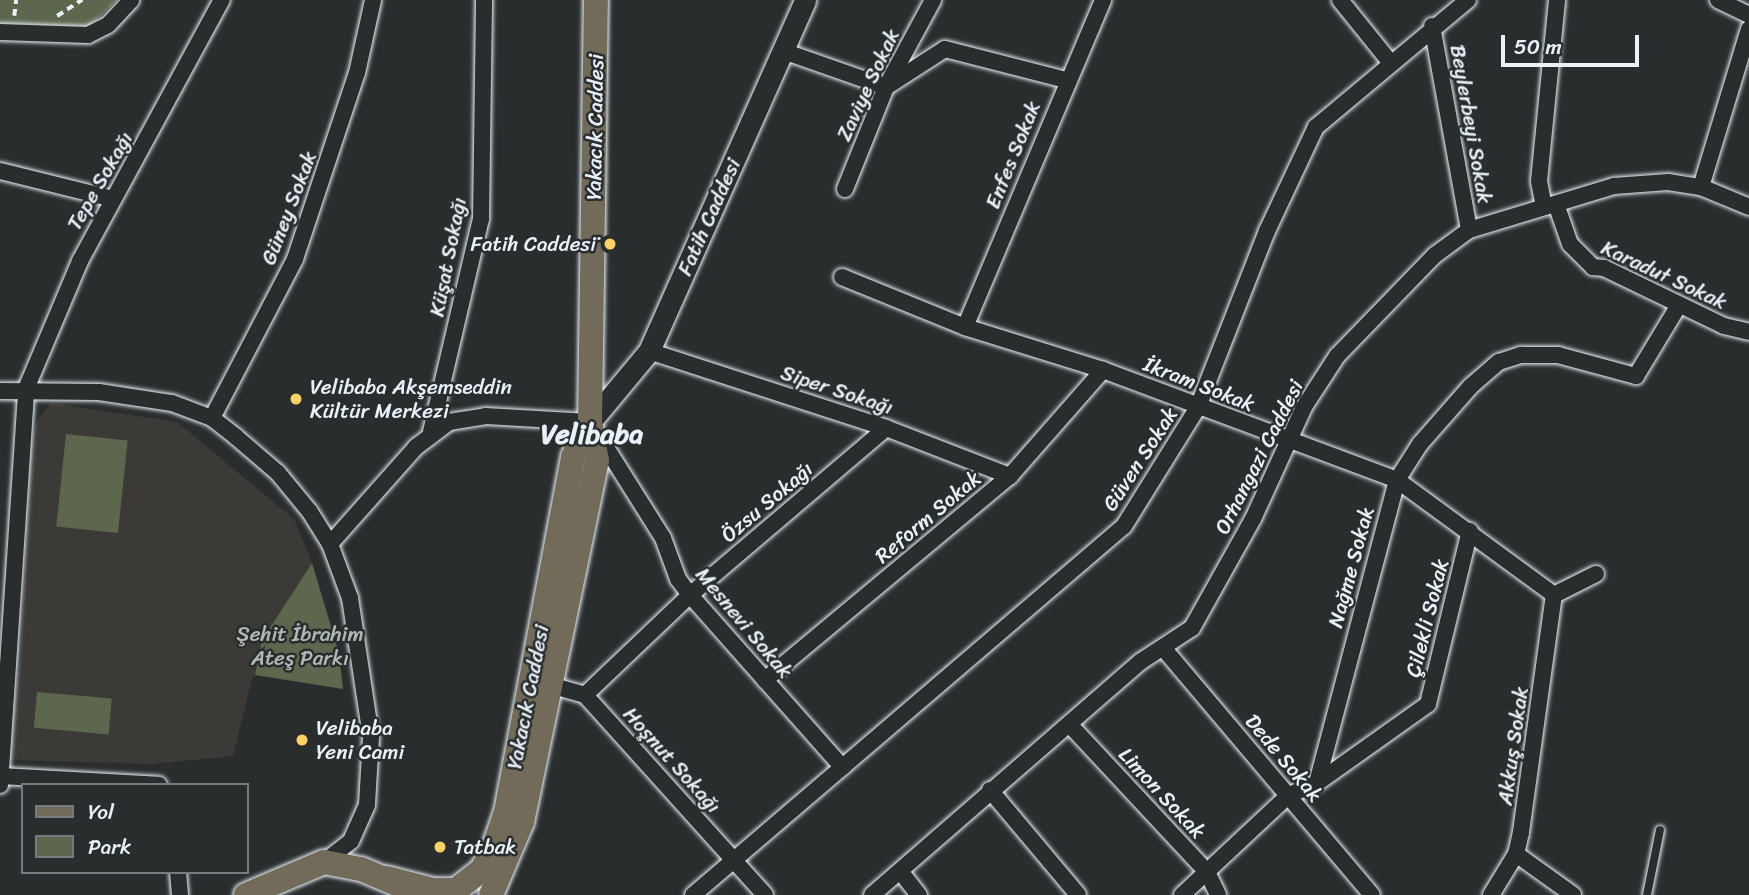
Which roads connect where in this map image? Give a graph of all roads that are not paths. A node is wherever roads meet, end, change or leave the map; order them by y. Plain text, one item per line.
1 (131, 0) edge
2 (222, 0) edge
3 (373, 0) edge
4 (484, 0) edge
5 (596, 0) edge
6 (805, 0) edge
7 (933, 0) edge
8 (1104, 0) edge
9 (1340, 0) edge
10 (1468, 0) edge
11 (1557, 0) edge
12 (1718, 0) edge
13 (1749, 15) edge
14 (1432, 26) junction
15 (1749, 29) edge
16 (0, 32) edge
17 (783, 51) junction
18 (1390, 62) junction
19 (1066, 80) junction
20 (886, 87) junction
21 (0, 172) edge
22 (1701, 187) junction
23 (845, 189) dead end
24 (113, 200) junction
25 (1550, 205) junction
26 (1749, 207) edge
27 (1469, 230) junction
28 (842, 277) dead end
29 (1679, 305) junction
30 (965, 327) junction
31 (1749, 332) edge
32 (649, 351) junction
33 (1103, 370) junction
34 (26, 389) junction
35 (0, 391) edge
36 (1198, 407) junction
37 (212, 418) junction
38 (590, 422) junction
39 (886, 428) junction
40 (430, 436) junction
41 (1290, 441) junction
42 (1010, 476) junction
43 (1397, 480) junction
44 (1470, 531) junction
45 (330, 544) junction
46 (1596, 574) dead end
47 (690, 595) junction
48 (1554, 595) junction
49 (1164, 649) junction
50 (765, 680) junction
51 (541, 683) junction
52 (585, 695) junction
53 (1069, 724) junction
54 (842, 767) junction
55 (0, 779) edge
56 (106, 783) edge
57 (1317, 783) junction
58 (990, 790) junction
59 (1289, 795) junction
60 (1660, 830) dead end
61 (1516, 854) junction
62 (734, 860) junction
63 (324, 862) junction
64 (900, 871) junction
65 (1207, 872) junction
66 (178, 874) edge
67 (387, 878) junction
68 (180, 895) edge
69 (246, 895) edge
70 (411, 895) edge
71 (491, 895) edge
72 (693, 895) edge
73 (765, 895) edge
74 (872, 895) edge
75 (919, 895) edge
76 (1078, 895) edge
77 (1182, 895) edge
78 (1218, 895) edge
79 (1371, 895) edge
80 (1491, 895) edge
81 (1573, 895) edge
82 (1647, 895) edge

1 - 16 street
2 - 24 street, Tepe Sokağı
3 - 37 street, Güney Sokak
4 - 40 street, Küşat Sokağı
5 - 38 main road, Yakacık Caddesi
6 - 17 street, Fatih Caddesi
7 - 20 street, Zaviye Sokak
8 - 19 street, Enfes Sokak
9 - 18 street
10 - 14 street, Güven Sokak
11 - 25 street, Karadut Sokak
12 - 13 street
14 - 18 street, Güven Sokak
14 - 27 street, Beylerbeyi Sokak
15 - 22 street
17 - 20 street
17 - 32 street, Fatih Caddesi
18 - 36 street, Güven Sokak
19 - 20 street
19 - 30 street, Enfes Sokak
20 - 23 street, Zaviye Sokak
21 - 24 street
22 - 25 street, Orhangazi Caddesi
22 - 26 street, Orhangazi Caddesi
24 - 34 street, Tepe Sokağı
25 - 27 street, Orhangazi Caddesi
25 - 29 street, Karadut Sokak
27 - 41 street, Orhangazi Caddesi
28 - 30 street, İkram Sokak
29 - 31 street, Karadut Sokak
29 - 43 street, Nağme Sokak
30 - 33 street, İkram Sokak
32 - 38 street, Fatih Caddesi
32 - 39 street, Siper Sokağı
33 - 36 street, İkram Sokak
33 - 42 street, Reform Sokak
34 - 35 street
34 - 37 street
34 - 55 street, Tepe Sokağı
36 - 41 street, İkram Sokak
36 - 54 street, Güven Sokak
37 - 45 street
38 - 40 street
38 - 47 street, Mesnevi Sokak
38 - 51 main road, Yakacık Caddesi
39 - 42 street, Siper Sokağı
39 - 47 street, Özsu Sokağı
40 - 45 street
41 - 43 street, İkram Sokak
41 - 49 street, Orhangazi Caddesi
42 - 50 street, Reform Sokak
43 - 44 street, İkram Sokak
43 - 57 street, Nağme Sokak
44 - 48 street, İkram Sokak
44 - 57 street, Çilekli Sokak
45 - 63 street
46 - 48 street
47 - 50 street, Mesnevi Sokak
47 - 52 street, Özsu Sokağı
48 - 61 street, Akkuş Sokak
49 - 53 street, Orhangazi Caddesi
49 - 59 street, Dede Sokak
50 - 54 street, Mesnevi Sokak
51 - 52 street
51 - 67 main road, Yakacık Caddesi
51 - 71 main road, Yakacık Caddesi
52 - 62 street, Hoşnut Sokağı
53 - 58 street, Orhangazi Caddesi
53 - 65 street, Limon Sokak
54 - 62 street, Güven Sokak
55 - 56 street
57 - 59 street
58 - 64 street, Orhangazi Caddesi
58 - 76 street
59 - 65 street
59 - 79 street, Dede Sokak
60 - 82 lane
61 - 80 street, Akkuş Sokak
61 - 81 street
62 - 72 street, Güven Sokak
62 - 73 street, Hoşnut Sokağı
63 - 67 main road, Yakacık Caddesi
63 - 69 main road
64 - 74 street, Orhangazi Caddesi
64 - 75 street
65 - 77 street
65 - 78 street, Limon Sokak
66 - 68 street
67 - 70 main road

